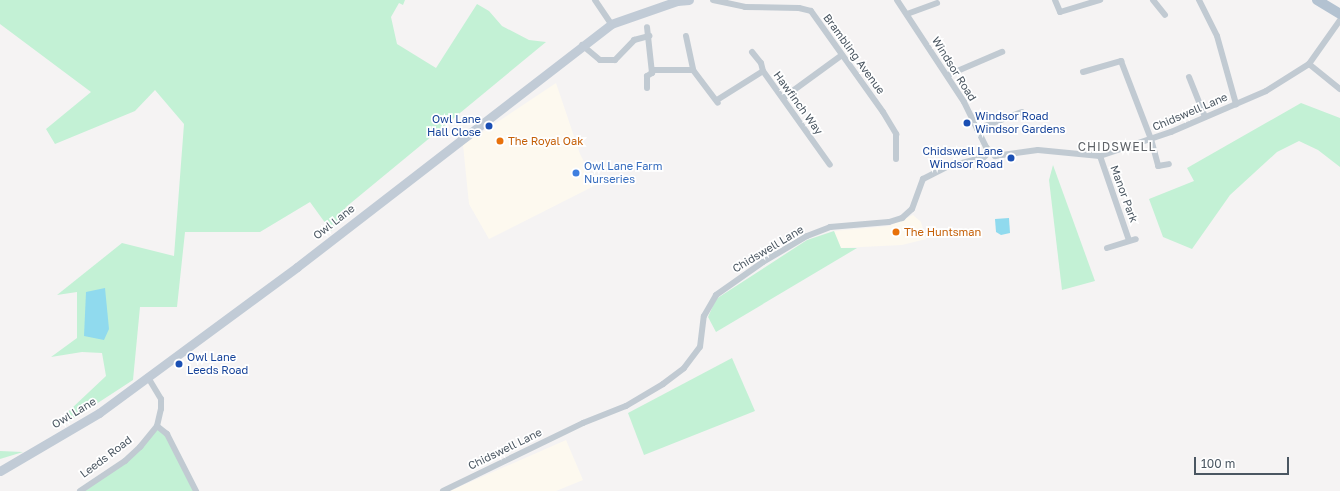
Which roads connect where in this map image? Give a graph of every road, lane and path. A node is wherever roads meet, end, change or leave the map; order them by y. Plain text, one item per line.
1 (595, 0) edge
2 (689, 0) edge
3 (713, 0) edge
4 (798, 0) edge
5 (897, 0) edge
6 (1055, 0) edge
7 (1100, 0) edge
8 (1153, 0) edge
9 (1199, 0) edge
10 (1317, 0) edge
11 (678, 1) edge
12 (732, 2) edge
13 (937, 3) dead end
14 (796, 8) junction
15 (907, 14) junction
16 (1340, 14) edge
17 (1165, 15) dead end
18 (1340, 20) edge
19 (611, 24) junction
20 (648, 27) dead end
21 (649, 36) junction
22 (686, 36) dead end
23 (582, 45) junction
24 (752, 52) dead end
25 (1002, 52) dead end
26 (842, 55) junction
27 (1308, 64) junction
28 (652, 70) junction
29 (694, 70) junction
30 (763, 71) junction
31 (1083, 72) dead end
32 (948, 75) junction
33 (1189, 77) dead end
34 (647, 88) dead end
35 (1340, 89) edge
36 (783, 98) junction
37 (1236, 104) junction
38 (1022, 112) dead end
39 (1205, 117) junction
40 (977, 129) junction
41 (1151, 139) junction
42 (990, 152) junction
43 (1100, 156) junction
44 (896, 159) dead end
45 (1169, 164) dead end
46 (830, 165) dead end
47 (1158, 166) junction
48 (1156, 174) dead end
49 (1107, 248) dead end
50 (148, 377) junction
51 (157, 426) junction
52 (2, 469) edge
53 (80, 491) edge
54 (196, 491) edge
55 (443, 491) edge

1 - 19 street
2 - 11 main road, Owl Lane
3 - 12 street, Brambling Avenue
4 - 14 street
5 - 15 street, Windsor Road
6 - 7 street
8 - 17 street
9 - 37 street, Chidswell Lane
10 - 16 main road
11 - 19 main road, Owl Lane
12 - 14 street, Brambling Avenue
13 - 15 street
14 - 26 street, Brambling Avenue
15 - 32 street, Windsor Road
18 - 27 street, Chidswell Lane
19 - 23 main road, Owl Lane
20 - 21 street
21 - 23 street
21 - 28 street
22 - 29 street
23 - 50 main road, Owl Lane
24 - 30 street, Hawfinch Way
25 - 32 street
26 - 36 street
26 - 44 street, Brambling Avenue
27 - 35 street
27 - 37 street, Chidswell Lane
28 - 29 street
28 - 34 street
29 - 30 street
30 - 36 street, Hawfinch Way
31 - 41 street
32 - 40 street, Windsor Road
33 - 39 street
36 - 46 street, Hawfinch Way
37 - 39 street, Chidswell Lane
38 - 40 street
39 - 41 street, Chidswell Lane
40 - 42 street, Windsor Road
41 - 43 street, Chidswell Lane
41 - 47 street, Chidswell Lane
42 - 43 street, Chidswell Lane
42 - 55 street, Chidswell Lane
43 - 49 street, Manor Park
45 - 47 street
47 - 48 street, Chidswell Lane
50 - 51 street
50 - 52 main road, Owl Lane
51 - 53 street, Leeds Road
51 - 54 street

